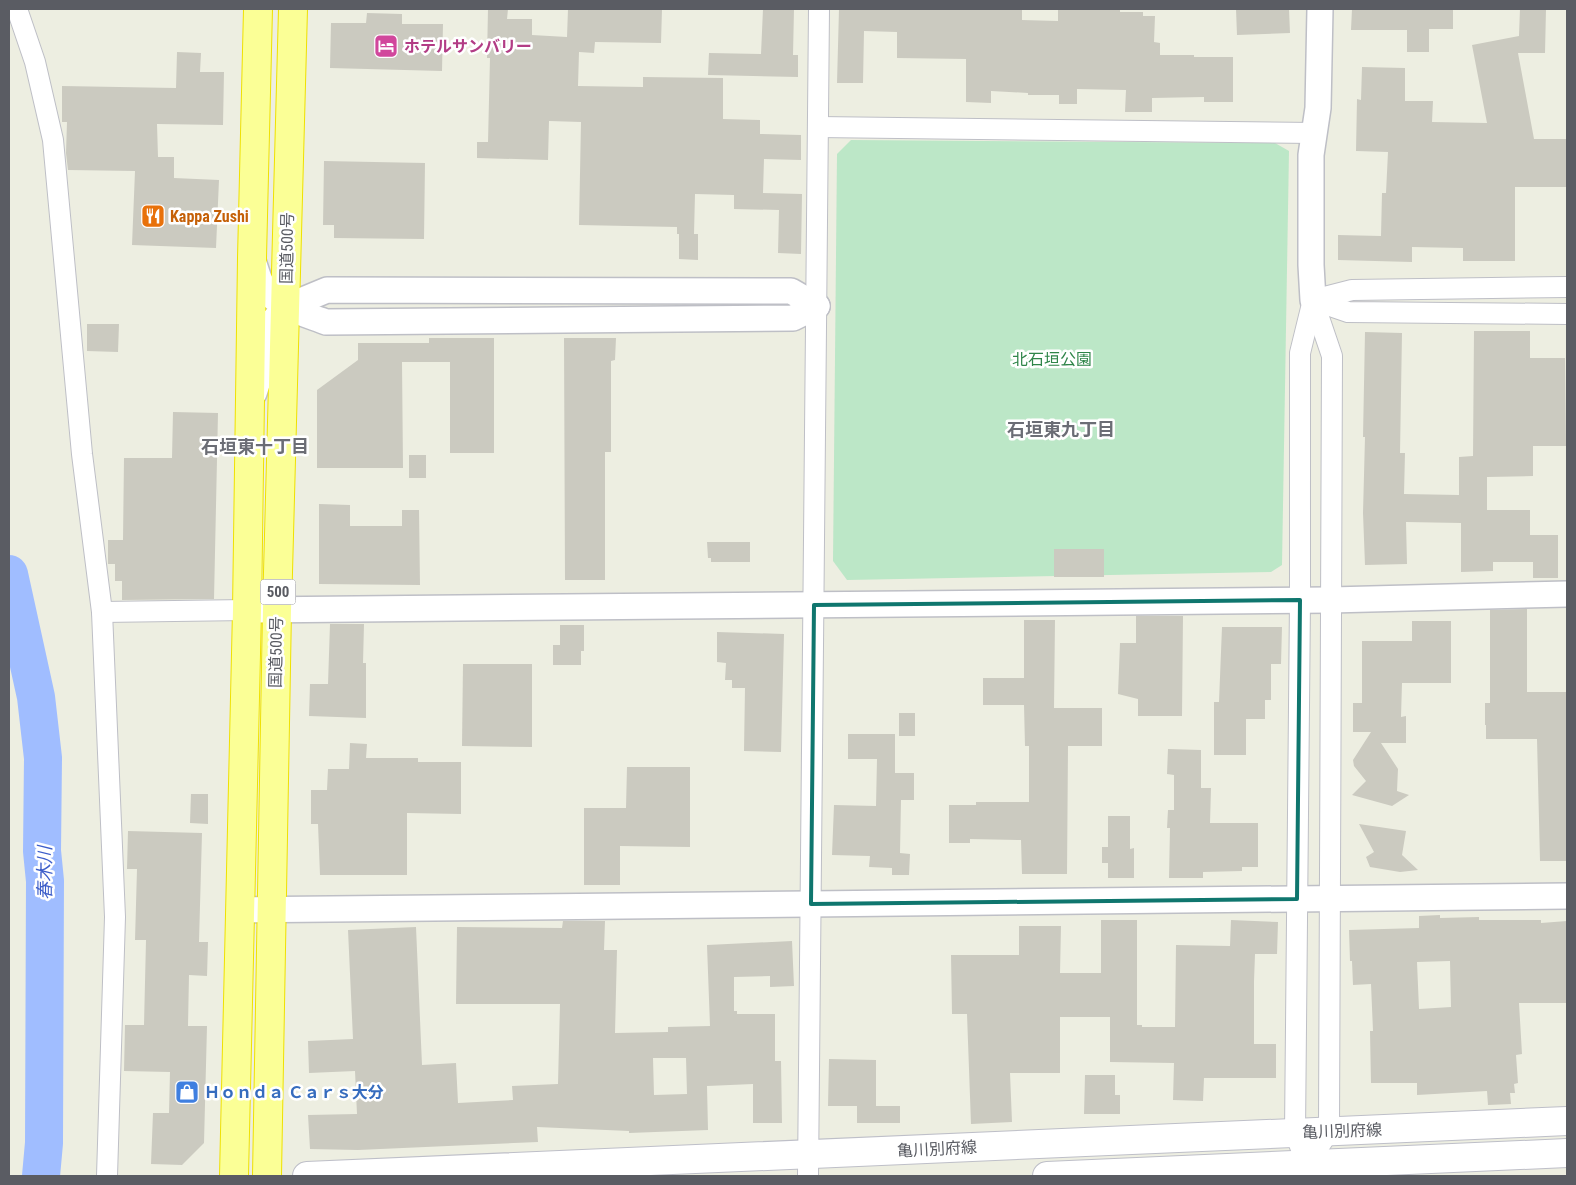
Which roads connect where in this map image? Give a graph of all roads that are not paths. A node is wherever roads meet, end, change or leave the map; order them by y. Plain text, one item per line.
1 (17, 9) edge
2 (258, 9) edge
3 (292, 9) edge
4 (820, 9) edge
5 (1320, 9) edge
6 (818, 127) junction
7 (1314, 133) junction
8 (252, 258) junction
9 (1567, 287) edge
10 (1313, 300) junction
11 (817, 306) junction
12 (286, 307) junction
13 (1567, 314) edge
14 (250, 405) junction
15 (1567, 594) edge
16 (1300, 600) junction
17 (1331, 600) junction
18 (814, 605) junction
19 (247, 610) junction
20 (277, 610) junction
21 (102, 612) junction
22 (1567, 896) edge
23 (1330, 898) junction
24 (1297, 899) junction
25 (811, 904) junction
26 (241, 910) junction
27 (272, 910) junction
28 (1567, 1121) edge
29 (1329, 1131) junction
30 (1295, 1133) junction
31 (1567, 1153) edge
32 (808, 1165) edge
33 (1307, 1170) edge
34 (107, 1176) edge
35 (234, 1176) edge
36 (267, 1176) edge
37 (307, 1176) edge
38 (1047, 1176) edge

1 - 21 street
2 - 8 highway, 国道500号 / 500
3 - 12 highway, 国道500号 / 500
4 - 6 street
5 - 7 street
6 - 7 street
6 - 11 street
7 - 10 street
8 - 12 street
8 - 14 highway, 国道500号 / 500
9 - 10 street
10 - 13 street
10 - 16 street
10 - 17 street
11 - 12 street
11 - 18 street
12 - 14 street
12 - 20 highway, 国道500号 / 500
14 - 19 highway, 国道500号 / 500
15 - 17 street
16 - 17 street
16 - 18 street
16 - 24 street
17 - 23 street
18 - 20 street
18 - 25 street
19 - 20 street
19 - 21 street
19 - 26 highway, 国道500号 / 500
20 - 27 highway, 国道500号 / 500
21 - 34 street
22 - 23 street
23 - 24 street
23 - 29 street
24 - 25 street
24 - 30 street
25 - 27 street
25 - 32 street
26 - 27 street
26 - 35 highway, 国道500号 / 500
27 - 36 highway, 国道500号 / 500
28 - 29 main road, 亀川別府線
29 - 30 main road, 亀川別府線
29 - 33 street
30 - 32 main road, 亀川別府線
30 - 33 street
31 - 33 main road, 亀川別府線
32 - 37 main road, 亀川別府線
33 - 38 main road, 亀川別府線

